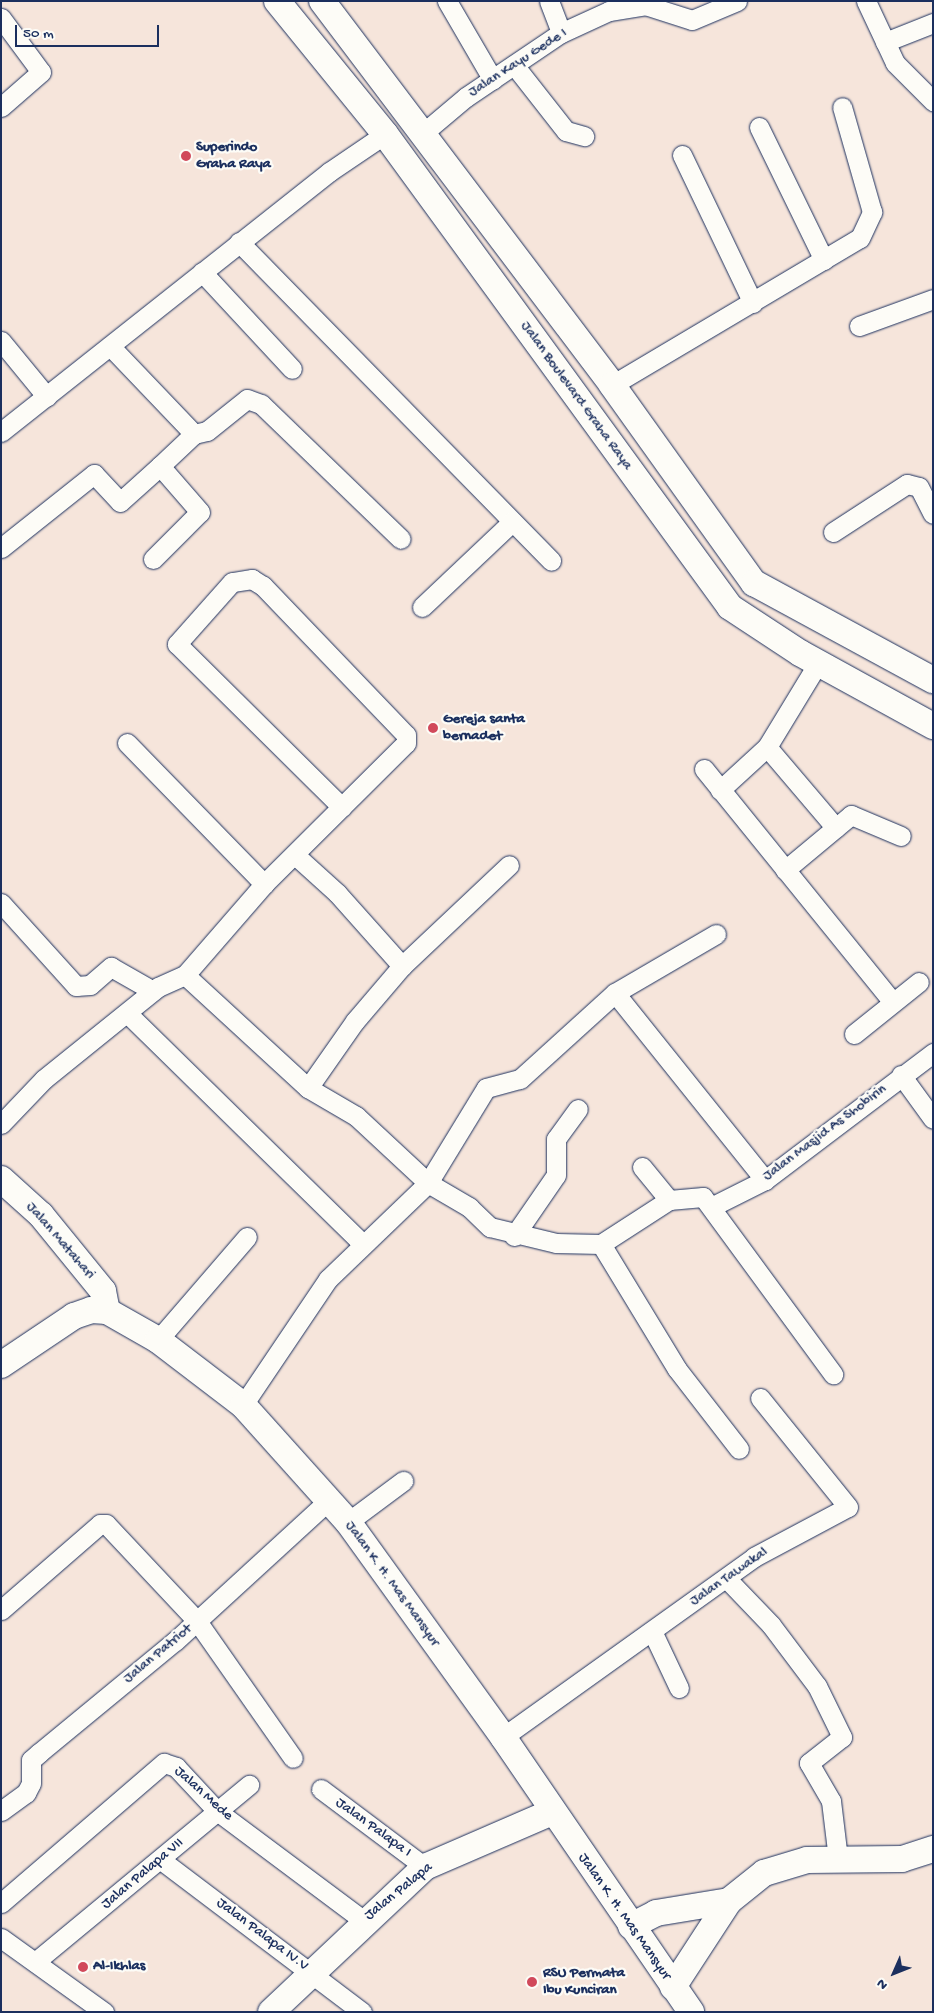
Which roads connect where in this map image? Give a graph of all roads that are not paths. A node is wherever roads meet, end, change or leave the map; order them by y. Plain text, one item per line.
1 (277, 1) edge
2 (322, 1) edge
3 (448, 1) edge
4 (548, 1) edge
5 (737, 1) edge
6 (866, 1) edge
7 (1, 18) edge
8 (933, 24) edge
9 (561, 33) junction
10 (885, 42) junction
11 (514, 65) junction
12 (493, 80) junction
13 (933, 101) edge
14 (1, 107) edge
15 (842, 107) dead end
16 (759, 127) dead end
17 (385, 134) junction
18 (422, 134) junction
19 (584, 136) dead end
20 (682, 155) dead end
21 (239, 242) junction
22 (824, 260) junction
23 (202, 272) junction
24 (933, 299) edge
25 (753, 303) junction
26 (859, 326) dead end
27 (1, 341) edge
28 (110, 346) junction
29 (292, 369) dead end
30 (612, 385) junction
31 (47, 397) junction
32 (1, 432) edge
33 (194, 434) junction
34 (160, 466) junction
35 (933, 514) edge
36 (512, 522) junction
37 (833, 532) dead end
38 (401, 539) dead end
39 (1, 548) edge
40 (153, 559) dead end
41 (551, 561) dead end
42 (754, 583) junction
43 (422, 607) dead end
44 (730, 607) junction
45 (818, 663) junction
46 (933, 680) edge
47 (933, 726) edge
48 (127, 744) dead end
49 (767, 748) junction
50 (704, 770) dead end
51 (720, 790) junction
52 (342, 807) junction
53 (836, 828) junction
54 (902, 836) dead end
55 (295, 855) junction
56 (509, 865) dead end
57 (785, 870) junction
58 (264, 884) junction
59 (1, 903) edge
60 (716, 934) dead end
61 (402, 966) junction
62 (186, 975) junction
63 (919, 982) dead end
64 (153, 991) junction
65 (615, 993) junction
66 (893, 1002) junction
67 (128, 1014) junction
68 (854, 1034) dead end
69 (933, 1053) edge
70 (901, 1075) junction
71 (308, 1088) junction
72 (578, 1109) dead end
73 (933, 1119) edge
74 (1, 1124) edge
75 (642, 1167) dead end
76 (1, 1179) edge
77 (765, 1180) junction
78 (428, 1184) junction
79 (670, 1200) junction
80 (713, 1206) junction
81 (514, 1236) junction
82 (247, 1237) dead end
83 (363, 1244) junction
84 (601, 1244) junction
85 (107, 1311) junction
86 (158, 1340) junction
87 (1, 1365) edge
88 (833, 1374) dead end
89 (760, 1398) dead end
90 (243, 1406) junction
91 (739, 1449) dead end
92 (404, 1481) dead end
93 (329, 1500) junction
94 (348, 1522) junction
95 (726, 1578) junction
96 (1, 1610) edge
97 (197, 1621) junction
98 (652, 1631) junction
99 (679, 1688) dead end
100 (503, 1737) junction
101 (293, 1758) dead end
102 (249, 1785) dead end
103 (321, 1789) dead end
104 (1, 1811) edge
105 (217, 1811) junction
106 (552, 1812) junction
107 (933, 1849) edge
108 (838, 1859) junction
109 (161, 1860) junction
110 (425, 1866) junction
111 (729, 1901) junction
112 (1, 1903) edge
113 (364, 1921) junction
114 (631, 1926) junction
115 (1, 1938) edge
116 (35, 1962) junction
117 (313, 1973) junction
118 (673, 1987) junction
119 (689, 2011) edge
120 (104, 2012) edge
121 (271, 2012) edge
122 (362, 2012) edge

1 - 17 main road, Jalan Boulevard Graha Raya
2 - 18 main road
3 - 12 street
4 - 9 street
5 - 9 street, Jalan Kayu Gede I
6 - 10 street
7 - 14 street
8 - 10 street
9 - 11 street, Jalan Kayu Gede I
10 - 13 street
11 - 12 street, Jalan Kayu Gede I
11 - 19 street
12 - 18 street, Jalan Kayu Gede I
15 - 22 street
16 - 22 street
17 - 21 street
17 - 44 main road, Jalan Boulevard Graha Raya
18 - 30 main road
20 - 25 street
21 - 23 street
21 - 36 street
22 - 25 street
23 - 28 street
23 - 29 street
24 - 26 street
25 - 30 street
27 - 31 street
28 - 31 street
28 - 33 street
30 - 42 main road
31 - 32 street
33 - 34 street
33 - 38 street
34 - 39 street
34 - 40 street
35 - 37 street
36 - 41 street
36 - 43 street
42 - 44 main road
42 - 46 main road
44 - 45 main road, Jalan Boulevard Graha Raya
45 - 47 main road, Jalan Boulevard Graha Raya
45 - 49 street
48 - 58 street
49 - 51 street
49 - 53 street
50 - 51 street
51 - 57 street
52 - 52 street
52 - 55 street
53 - 54 street
53 - 57 street
55 - 58 street
55 - 61 street
56 - 61 street
57 - 66 street
58 - 62 street
59 - 64 street
60 - 65 street
61 - 71 street
62 - 64 street
62 - 71 street
63 - 66 street
64 - 67 street
65 - 77 street
65 - 78 street
66 - 68 street
67 - 74 street
67 - 83 street
69 - 70 street, Jalan Masjid As Shobirin
70 - 73 street
70 - 77 street, Jalan Masjid As Shobirin
71 - 78 street
72 - 81 street
75 - 79 street
76 - 85 main road, Jalan Matahari
77 - 80 street, Jalan Masjid As Shobirin
78 - 81 street
78 - 83 street
79 - 80 street
79 - 84 street
80 - 88 street
81 - 84 street
82 - 86 street
83 - 90 street
84 - 91 street
85 - 86 main road, Jalan K. H. Mas Mansyur
85 - 87 main road
86 - 90 main road, Jalan K. H. Mas Mansyur
89 - 95 street, Jalan Tawakal
90 - 93 main road, Jalan K. H. Mas Mansyur
92 - 94 street
93 - 94 main road, Jalan K. H. Mas Mansyur
93 - 97 street, Jalan Patriot
94 - 100 main road, Jalan K. H. Mas Mansyur
95 - 98 street, Jalan Tawakal
95 - 108 street
96 - 97 street
97 - 101 street
97 - 104 street, Jalan Patriot
98 - 99 street
98 - 100 street, Jalan Tawakal
100 - 106 main road, Jalan K. H. Mas Mansyur
102 - 105 street, Jalan Palapa VII
103 - 110 street, Jalan Palapa I
105 - 109 street, Jalan Palapa VII
105 - 112 street, Jalan Mede
105 - 113 street, Jalan Mede
106 - 110 main road, Jalan Palapa
106 - 114 main road, Jalan K. H. Mas Mansyur
107 - 108 main road
108 - 111 main road
109 - 116 street, Jalan Palapa VII
109 - 117 street, Jalan Palapa IV.V
110 - 113 main road, Jalan Palapa
111 - 114 main road
111 - 118 main road
113 - 117 main road, Jalan Palapa
114 - 118 main road, Jalan K. H. Mas Mansyur
115 - 116 street
116 - 120 street
117 - 121 main road, Jalan Palapa
117 - 122 street, Jalan Palapa IV.V
118 - 119 main road, Jalan K. H. Mas Mansyur

